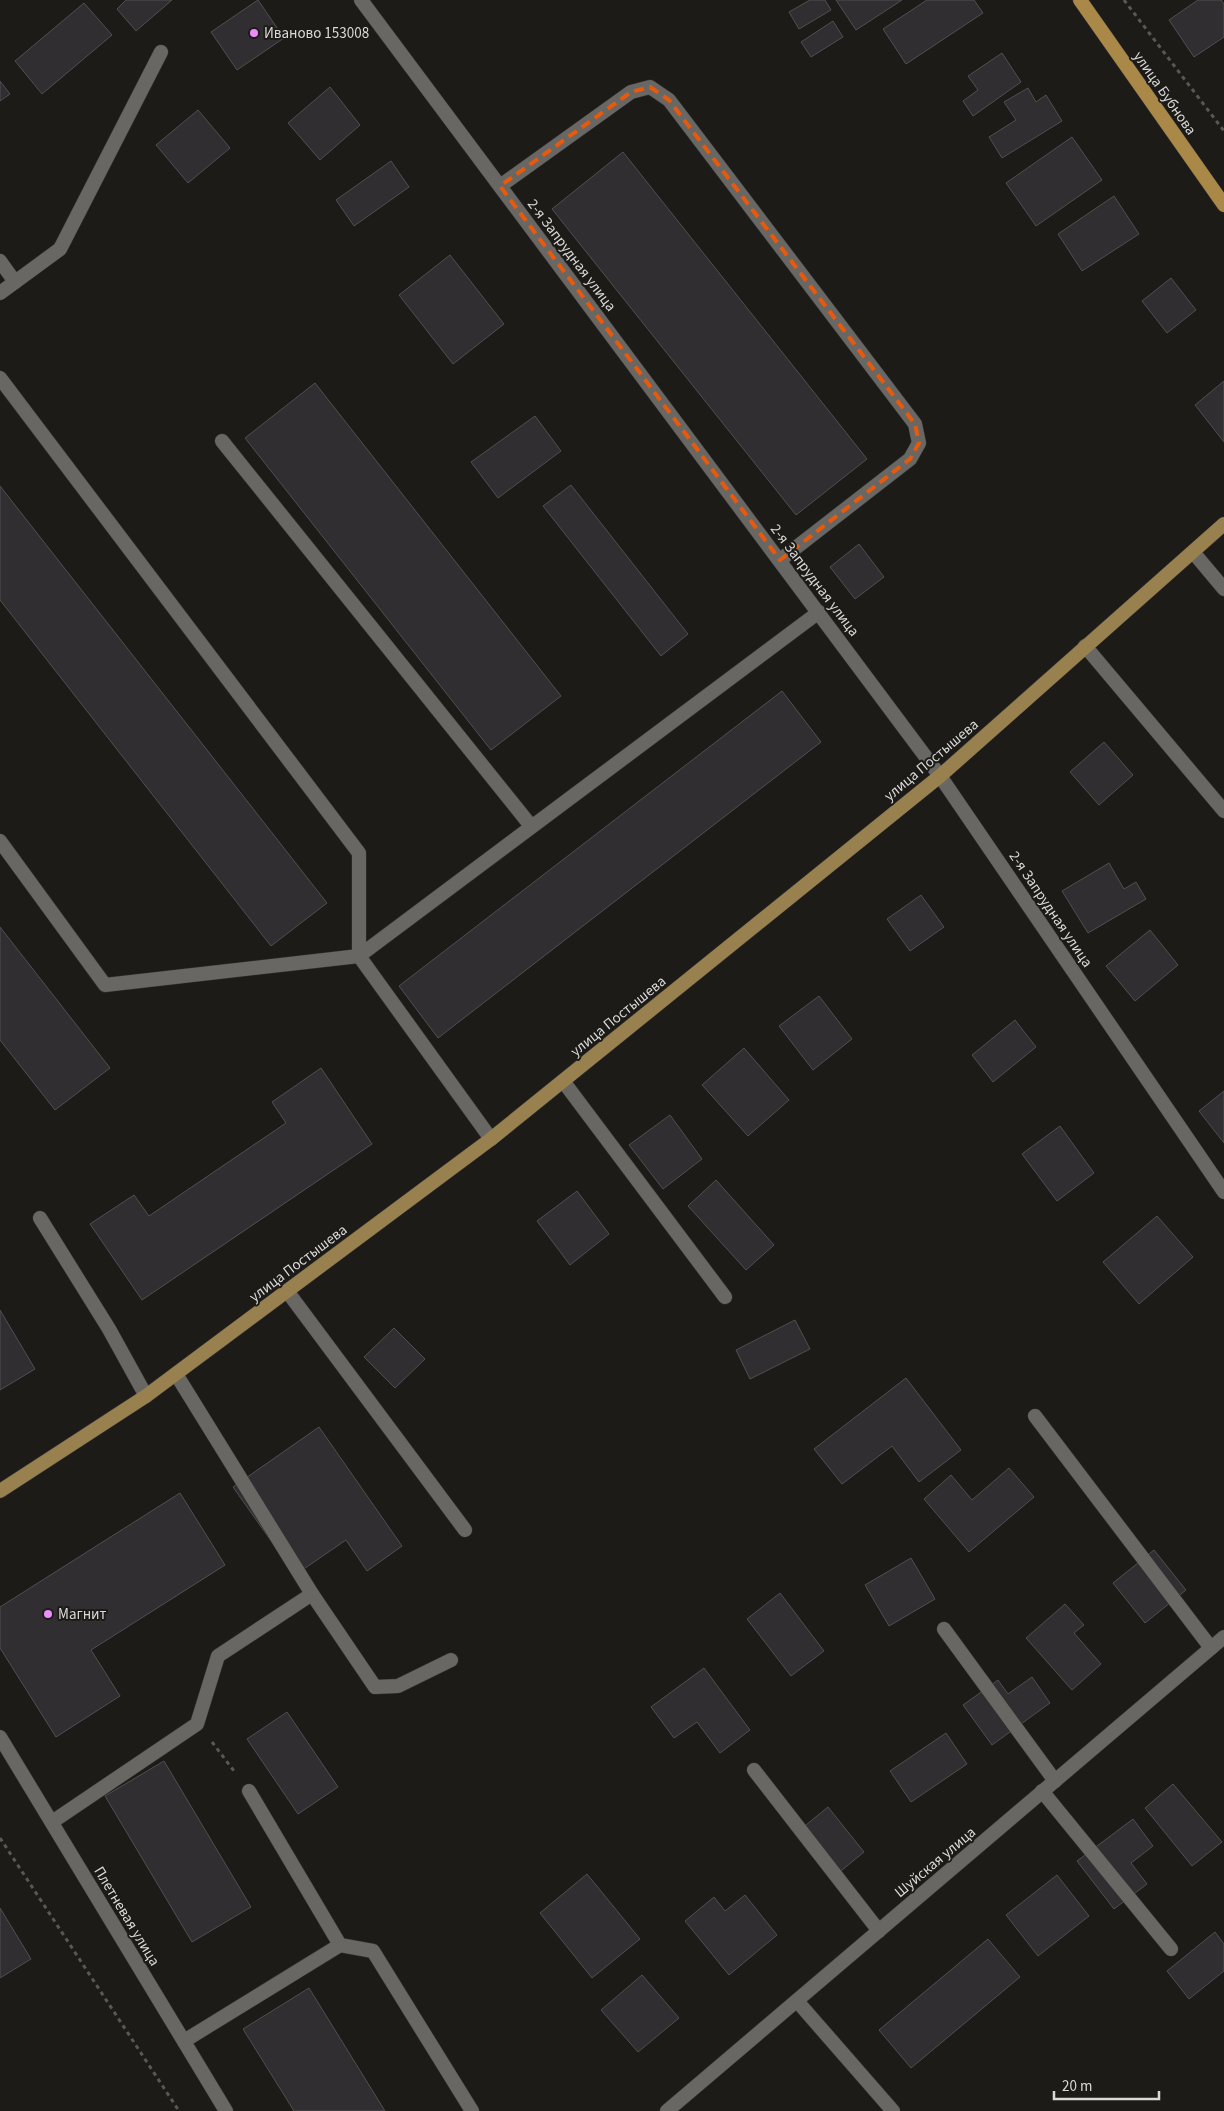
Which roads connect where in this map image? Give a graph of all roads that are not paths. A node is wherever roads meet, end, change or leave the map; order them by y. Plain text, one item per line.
1 (361, 0) edge
2 (1080, 0) edge
3 (161, 52) dead end
4 (500, 186) junction
5 (1224, 205) edge
6 (0, 261) edge
7 (15, 282) junction
8 (0, 293) edge
9 (0, 378) edge
10 (222, 441) dead end
11 (1224, 524) edge
12 (1192, 552) junction
13 (780, 560) junction
14 (1224, 590) edge
15 (819, 612) junction
16 (1085, 646) junction
17 (940, 776) junction
18 (1224, 811) edge
19 (531, 826) junction
20 (0, 842) edge
21 (359, 956) junction
22 (562, 1081) junction
23 (491, 1139) junction
24 (1224, 1192) edge
25 (40, 1218) dead end
26 (286, 1291) junction
27 (725, 1297) dead end
28 (176, 1374) junction
29 (146, 1396) junction
30 (1035, 1416) dead end
31 (0, 1491) edge
32 (465, 1530) dead end
33 (312, 1594) junction
34 (944, 1629) dead end
35 (1224, 1637) edge
36 (1211, 1648) junction
37 (451, 1660) dead end
38 (0, 1737) edge
39 (754, 1770) dead end
40 (1055, 1780) junction
41 (1042, 1791) junction
42 (249, 1792) road end
43 (52, 1822) junction
44 (879, 1931) junction
45 (340, 1945) junction
46 (1171, 1949) dead end
47 (797, 2001) junction
48 (184, 2040) junction
49 (226, 2111) edge
50 (472, 2111) edge
51 (667, 2111) edge
52 (893, 2111) edge

1 - 4 street, 2-я Запрудная улица
2 - 5 highway, улица Бубнова
3 - 7 street
4 - 13 street, 2-я Запрудная улица
4 - 13 street
6 - 7 street
7 - 8 street
9 - 21 street
10 - 19 street
11 - 12 main road, улица Постышева
12 - 14 street
12 - 16 main road, улица Постышева
13 - 15 street, 2-я Запрудная улица
15 - 17 street, 2-я Запрудная улица
15 - 19 street
16 - 17 main road, улица Постышева
16 - 18 street
17 - 22 main road, улица Постышева
17 - 24 street, 2-я Запрудная улица
19 - 21 street
20 - 21 street
21 - 23 street
22 - 23 main road, улица Постышева
22 - 27 street
23 - 26 main road, улица Постышева
25 - 29 street
26 - 28 main road, улица Постышева
26 - 32 street
28 - 29 main road, улица Постышева
28 - 33 street
29 - 31 main road, улица Постышева
30 - 36 street
33 - 37 street
33 - 43 street
34 - 40 street
35 - 36 street, Шуйская улица
36 - 40 street, Шуйская улица
38 - 43 street, Плетневая улица
39 - 44 street
40 - 41 street, Шуйская улица
41 - 44 street, Шуйская улица
41 - 46 street
42 - 45 street
43 - 48 street, Плетневая улица
44 - 47 street, Шуйская улица
45 - 48 street
45 - 50 street
47 - 51 street, Шуйская улица
47 - 52 street
48 - 49 street, Плетневая улица

